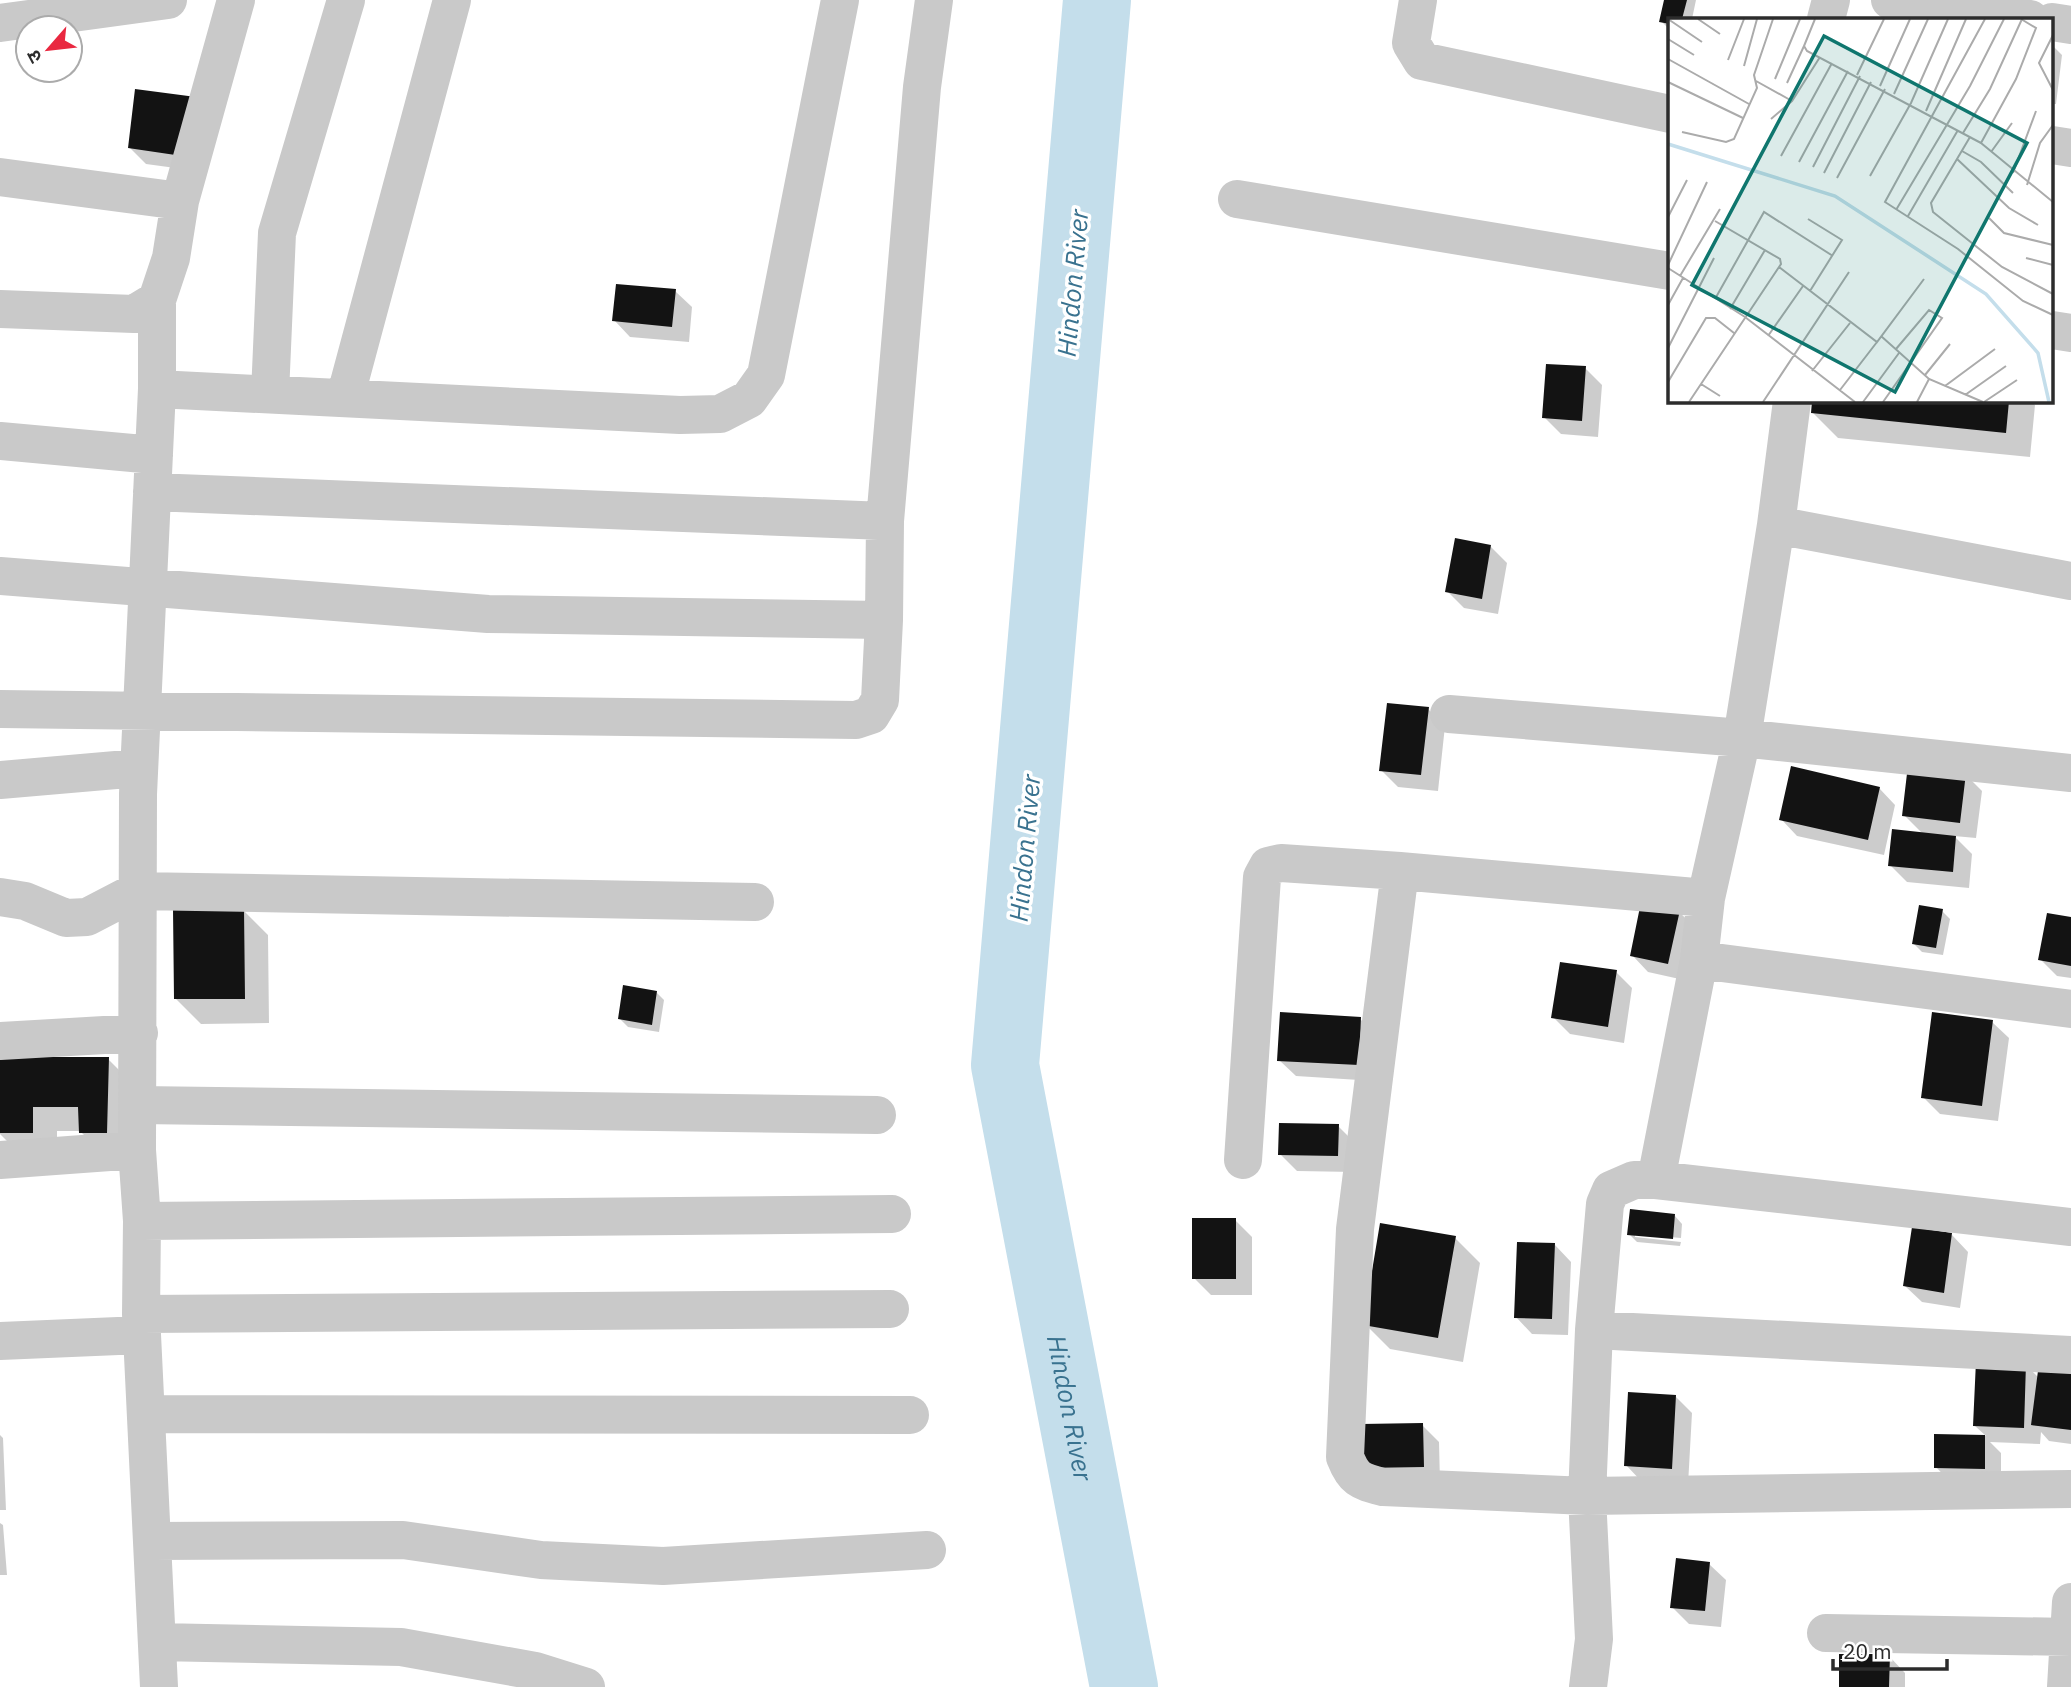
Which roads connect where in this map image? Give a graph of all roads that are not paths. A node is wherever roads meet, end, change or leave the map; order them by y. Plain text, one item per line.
1 (168, 0) edge
2 (236, 0) edge
3 (346, 0) edge
4 (452, 0) edge
5 (840, 0) edge
6 (934, 0) edge
7 (1418, 0) edge
8 (1831, 0) edge
9 (1890, 0) edge
10 (1826, 18) edge
11 (2023, 18) edge
12 (0, 23) edge
13 (1668, 114) edge
14 (0, 177) edge
15 (1237, 199) dead end
16 (180, 201) junction
17 (1668, 271) edge
18 (157, 300) junction
19 (0, 309) edge
20 (157, 388) junction
21 (270, 394) junction
22 (345, 398) junction
23 (1792, 402) edge
24 (0, 441) edge
25 (153, 473) junction
26 (885, 521) junction
27 (1776, 525) junction
28 (0, 576) edge
29 (2071, 581) edge
30 (148, 586) junction
31 (884, 620) junction
32 (0, 709) edge
33 (141, 710) junction
34 (1449, 714) dead end
35 (1742, 738) junction
36 (139, 768) junction
37 (2071, 773) edge
38 (0, 780) edge
39 (1400, 871) junction
40 (137, 891) junction
41 (0, 897) edge
42 (1706, 898) junction
43 (755, 902) dead end
44 (1699, 960) junction
45 (2071, 1009) edge
46 (139, 1033) junction
47 (0, 1041) edge
48 (138, 1105) junction
49 (877, 1115) dead end
50 (137, 1150) junction
51 (0, 1160) edge
52 (1242, 1160) dead end
53 (1656, 1180) junction
54 (892, 1214) dead end
55 (142, 1221) junction
56 (2071, 1227) edge
57 (890, 1309) dead end
58 (142, 1324) junction
59 (1594, 1330) junction
60 (0, 1341) edge
61 (2071, 1355) edge
62 (146, 1414) junction
63 (910, 1416) dead end
64 (2071, 1489) edge
65 (1587, 1496) junction
66 (152, 1541) junction
67 (927, 1550) dead end
68 (2070, 1626) edge
69 (1826, 1633) dead end
70 (157, 1642) junction
71 (535, 1679) edge
72 (159, 1687) edge
73 (586, 1687) edge
74 (1588, 1687) edge
75 (2066, 1687) edge

1 - 12 street
2 - 16 street
3 - 21 street
4 - 22 street
5 - 22 street
6 - 26 street
7 - 13 street
8 - 10 street
9 - 11 street
14 - 16 street
15 - 17 street
16 - 18 street
18 - 19 street
18 - 20 street
20 - 21 street
20 - 25 street
21 - 22 street
23 - 27 street
24 - 25 street
25 - 26 street
25 - 30 street
26 - 31 street
27 - 29 street
27 - 35 street
28 - 30 street
30 - 31 street
30 - 33 street
31 - 33 street
32 - 33 street
33 - 36 street
34 - 35 street
35 - 37 street
35 - 42 street
36 - 38 street
36 - 40 street
39 - 42 street
39 - 52 street
39 - 65 street
40 - 41 street
40 - 43 street
40 - 46 street
42 - 44 street
44 - 45 street
44 - 53 street
46 - 47 street
46 - 48 street
48 - 49 street
48 - 50 street
50 - 51 street
50 - 55 street
53 - 56 street
53 - 59 street
54 - 55 street
55 - 58 street
57 - 58 street
58 - 60 street
58 - 62 street
59 - 61 street
59 - 65 street
62 - 63 street
62 - 66 street
64 - 65 street
65 - 74 street
66 - 67 street
66 - 70 street
68 - 69 street
68 - 75 street
70 - 71 street
70 - 72 street
71 - 73 street

